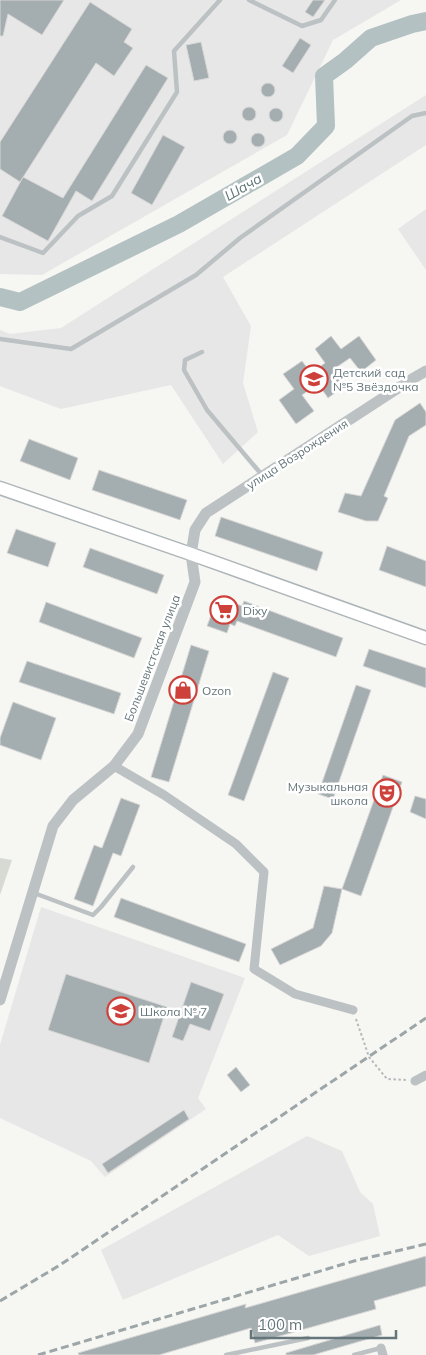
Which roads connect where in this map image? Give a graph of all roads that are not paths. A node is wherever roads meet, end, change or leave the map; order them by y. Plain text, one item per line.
1 (220, 0) edge
2 (249, 0) edge
3 (335, 0) edge
4 (426, 113) edge
5 (0, 237) edge
6 (0, 339) edge
7 (202, 352) dead end
8 (426, 371) edge
9 (262, 476) junction
10 (0, 488) edge
11 (191, 554) junction
12 (426, 638) edge
13 (114, 766) junction
14 (133, 867) dead end
15 (33, 893) junction
16 (0, 1000) edge
17 (352, 1010) road end
18 (426, 1075) edge
19 (415, 1081) road end
20 (308, 1338) dead end
21 (382, 1351) edge
22 (226, 1355) edge
23 (354, 1355) edge

1 - 5 lane
2 - 3 lane
4 - 6 lane
7 - 9 lane
8 - 9 street, улица Возрождения
9 - 11 street, улица Возрождения
10 - 11 main road
11 - 12 main road
11 - 13 street, Большевистская улица
13 - 15 street, Большевистская улица
13 - 17 street
14 - 15 lane
15 - 16 street, Большевистская улица
18 - 19 street
20 - 22 lane
21 - 23 lane

